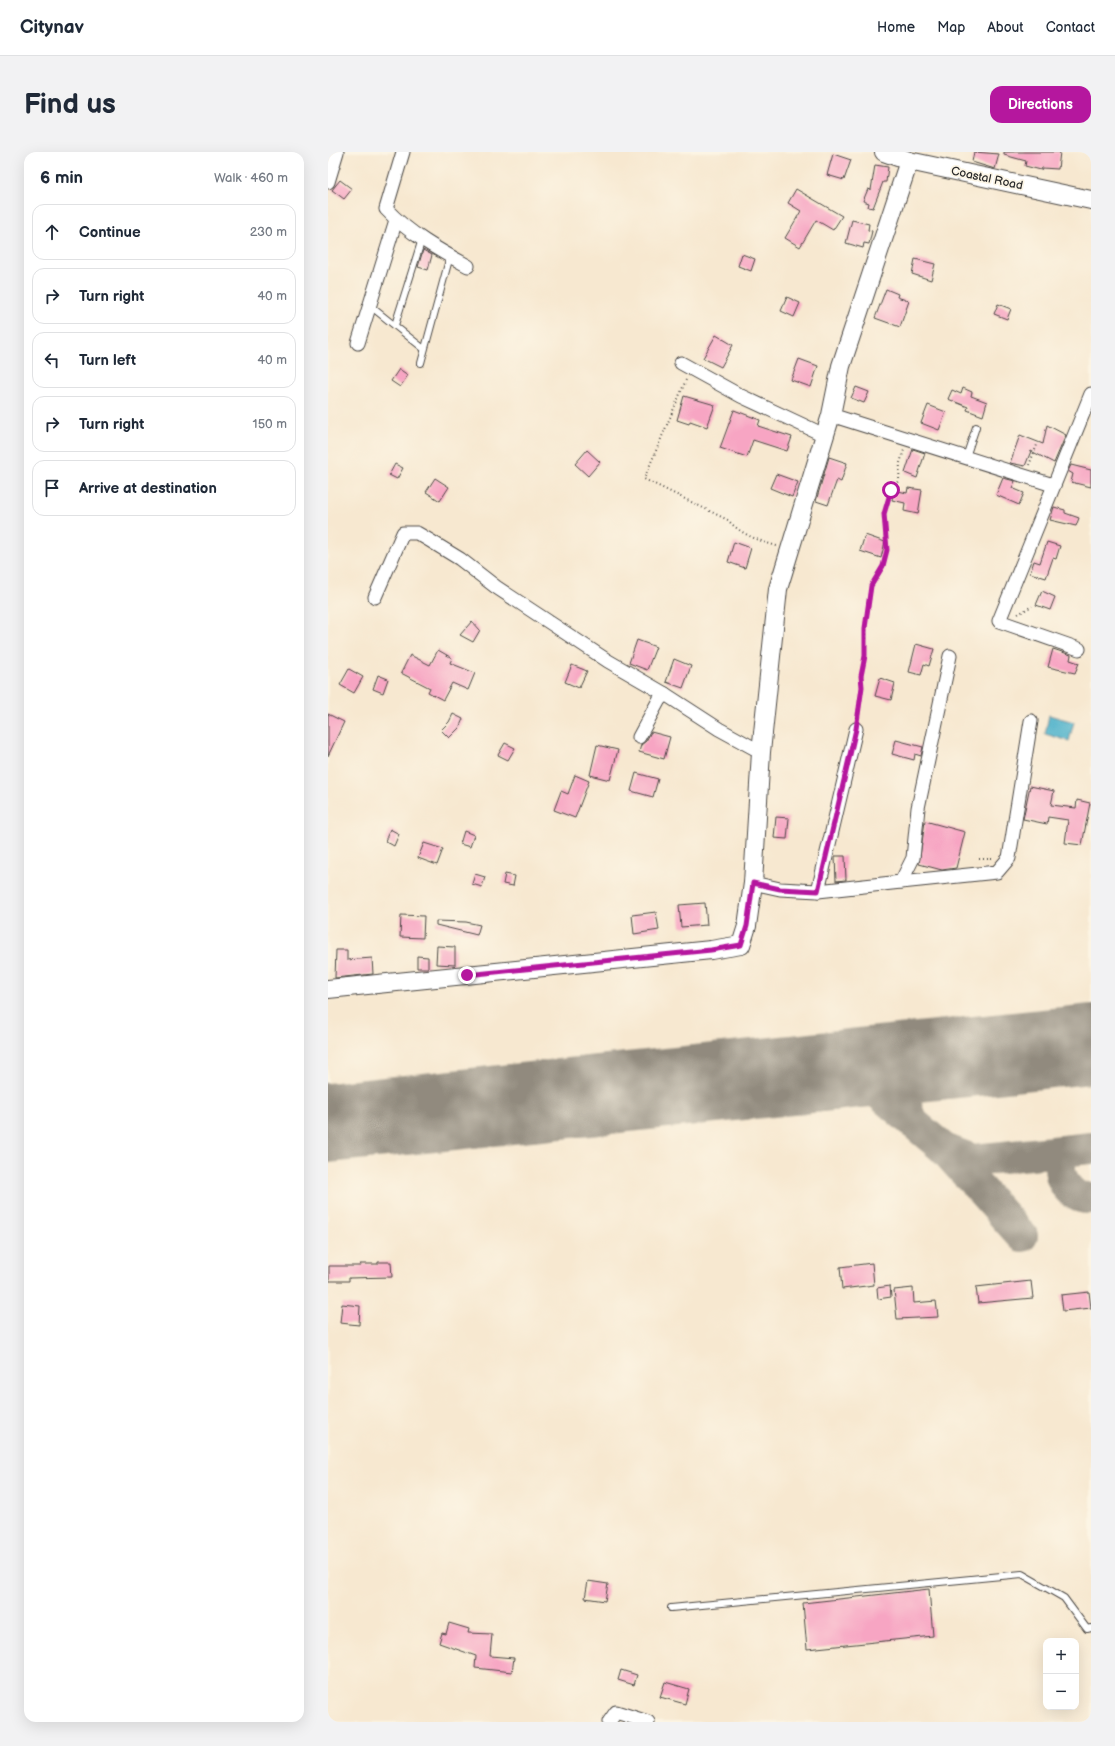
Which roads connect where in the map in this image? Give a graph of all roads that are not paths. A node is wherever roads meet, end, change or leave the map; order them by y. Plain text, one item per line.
1 (337, 152) edge
2 (402, 152) edge
3 (884, 152) edge
4 (909, 161) junction
5 (328, 182) edge
6 (1091, 200) edge
7 (396, 220) junction
8 (422, 237) junction
9 (450, 256) junction
10 (468, 266) dead end
11 (369, 305) junction
12 (395, 325) junction
13 (358, 343) dead end
14 (424, 349) junction
15 (421, 363) dead end
16 (686, 366) road end
17 (1091, 394) edge
18 (831, 415) junction
19 (976, 427) dead end
20 (824, 435) junction
21 (966, 457) junction
22 (1053, 484) junction
23 (375, 598) dead end
24 (1079, 649) dead end
25 (950, 656) dead end
26 (665, 694) junction
27 (1031, 721) dead end
28 (856, 729) road end
29 (639, 737) dead end
30 (761, 752) junction
31 (901, 882) junction
32 (753, 883) junction
33 (818, 891) junction
34 (328, 989) edge
35 (671, 1608) dead end
36 (1091, 1628) edge
37 (609, 1722) edge
38 (648, 1722) edge

1 - 5 street
2 - 7 street
3 - 4 street, Coastal Road
4 - 6 street, Coastal Road
4 - 18 street
7 - 8 street
7 - 11 street
8 - 9 street
8 - 12 lane
9 - 10 street
9 - 14 lane
11 - 12 lane
11 - 13 street
12 - 14 lane
14 - 15 lane
16 - 20 street
17 - 22 street
18 - 20 street
18 - 21 street
19 - 21 lane
20 - 30 street
21 - 22 street
22 - 24 street
23 - 26 street
25 - 31 street
26 - 29 street
26 - 30 street
27 - 31 street
28 - 33 street
30 - 32 street
31 - 33 street
32 - 33 street
32 - 34 street
35 - 36 lane
37 - 38 street

